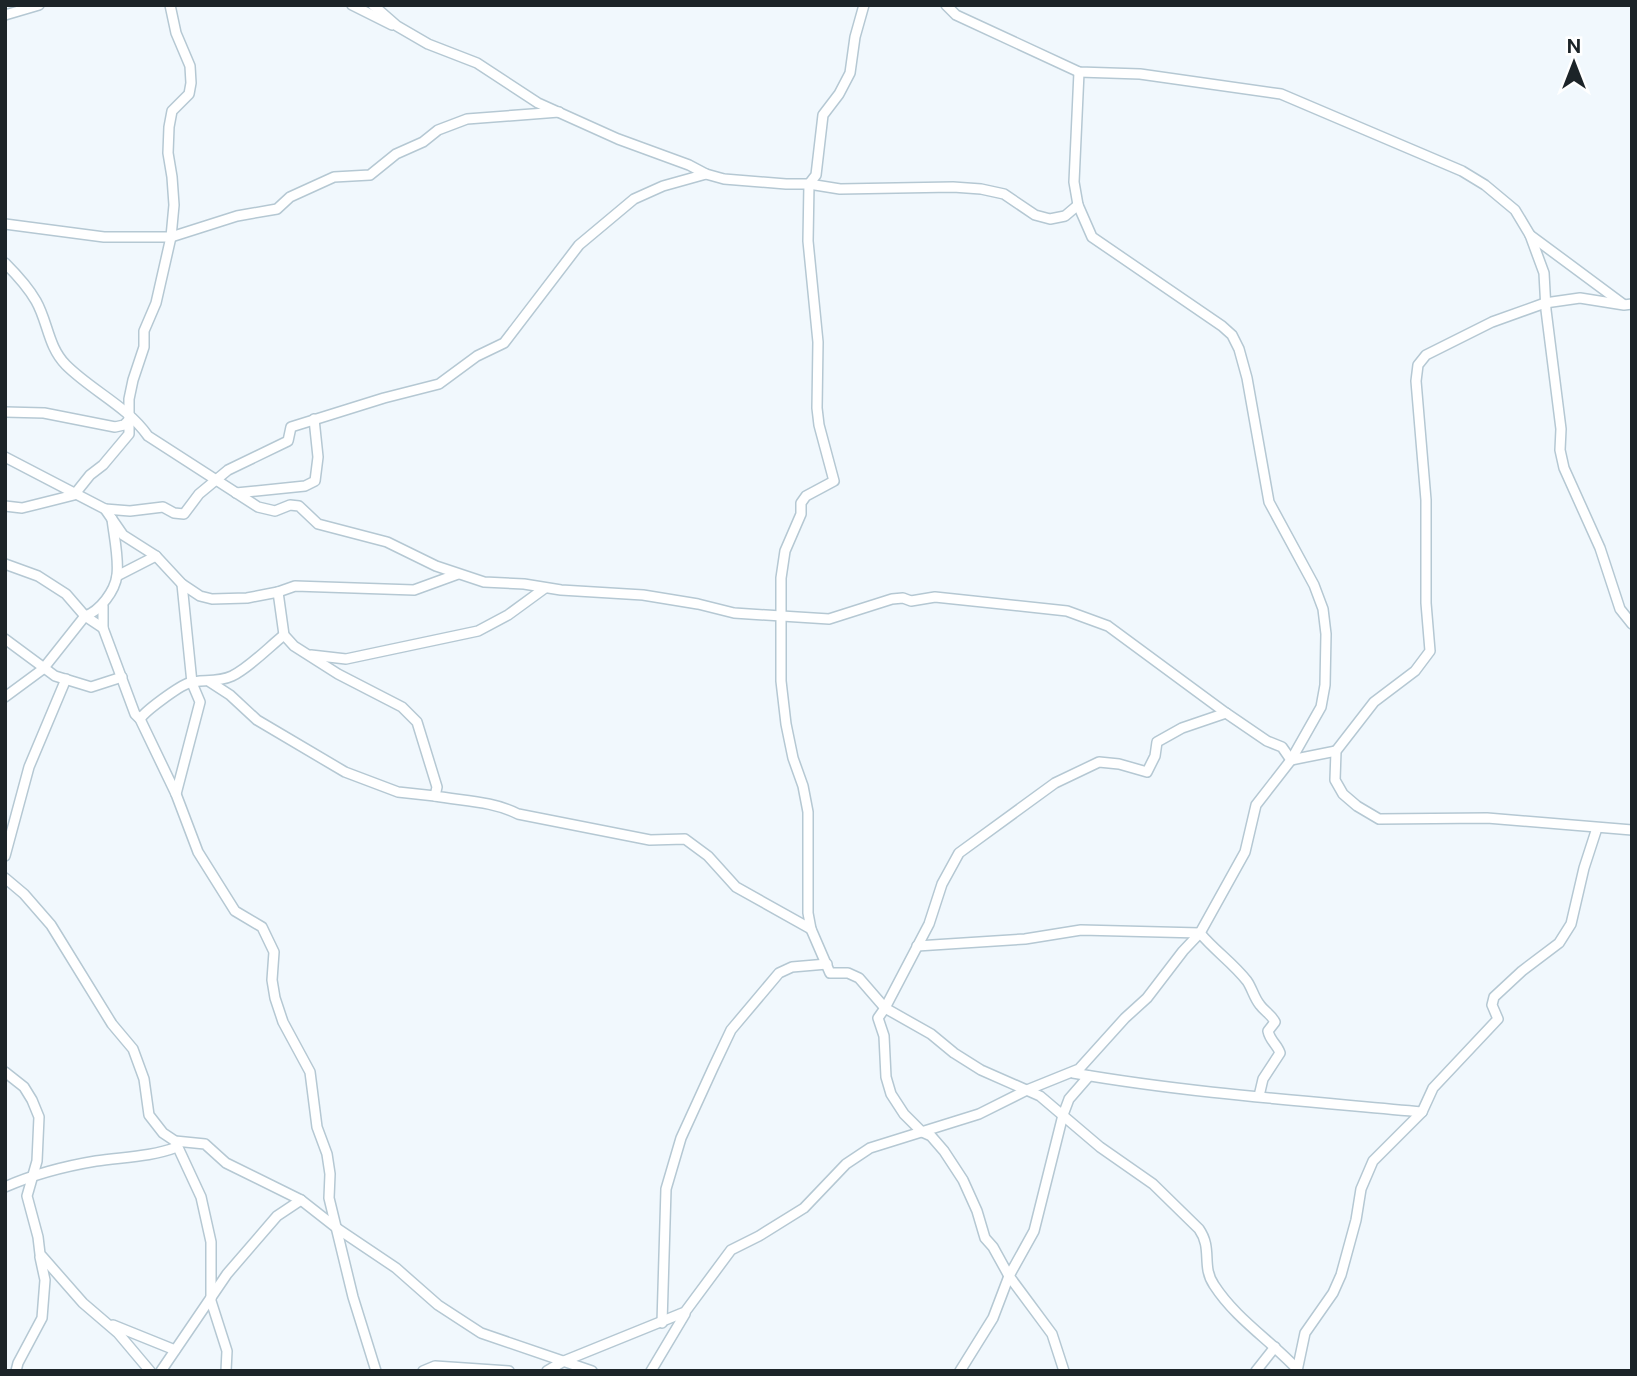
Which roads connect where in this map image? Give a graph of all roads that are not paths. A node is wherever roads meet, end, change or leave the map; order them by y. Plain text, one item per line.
1 (39, 5) edge
2 (170, 5) edge
3 (352, 5) edge
4 (373, 5) edge
5 (864, 5) edge
6 (946, 5) edge
7 (5, 15) edge
8 (397, 26) junction
9 (1079, 72) junction
10 (560, 112) junction
11 (706, 174) junction
12 (809, 184) junction
13 (1078, 205) junction
14 (5, 225) edge
15 (1530, 235) junction
16 (171, 237) junction
17 (5, 263) edge
18 (1545, 303) junction
19 (1629, 304) edge
20 (5, 412) edge
21 (131, 418) junction
22 (314, 419) junction
23 (5, 457) edge
24 (214, 480) junction
25 (236, 493) junction
26 (74, 495) junction
27 (5, 506) edge
28 (105, 509) junction
29 (112, 518) junction
30 (156, 556) junction
31 (5, 564) edge
32 (458, 574) junction
33 (117, 576) junction
34 (182, 584) junction
35 (545, 588) junction
36 (278, 592) junction
37 (103, 606) junction
38 (780, 615) junction
39 (85, 616) junction
40 (1632, 624) edge
41 (103, 628) junction
42 (284, 635) junction
43 (5, 639) edge
44 (309, 654) junction
45 (44, 670) junction
46 (122, 677) junction
47 (66, 679) junction
48 (192, 682) junction
49 (210, 682) junction
50 (5, 697) edge
51 (1226, 713) junction
52 (140, 719) junction
53 (1336, 751) junction
54 (1291, 760) junction
55 (176, 794) junction
56 (435, 796) junction
57 (1597, 828) junction
58 (1632, 830) edge
59 (5, 856) edge
60 (5, 878) edge
61 (811, 929) junction
62 (1200, 933) junction
63 (917, 946) junction
64 (827, 964) junction
65 (886, 1008) junction
66 (5, 1072) edge
67 (1072, 1073) junction
68 (1088, 1076) junction
69 (1027, 1090) junction
70 (1259, 1096) junction
71 (1422, 1112) junction
72 (1063, 1115) junction
73 (922, 1132) junction
74 (176, 1144) junction
75 (32, 1177) junction
76 (5, 1187) edge
77 (301, 1200) junction
78 (338, 1229) junction
79 (40, 1254) junction
80 (1009, 1276) junction
81 (211, 1301) junction
82 (685, 1312) junction
83 (105, 1322) junction
84 (662, 1323) junction
85 (1275, 1347) junction
86 (175, 1350) junction
87 (564, 1361) junction
88 (1297, 1370) edge
89 (16, 1371) edge
90 (150, 1371) edge
91 (161, 1371) edge
92 (226, 1371) edge
93 (376, 1371) edge
94 (423, 1371) edge
95 (509, 1371) edge
96 (547, 1371) edge
97 (592, 1371) edge
98 (651, 1371) edge
99 (960, 1371) edge
100 (1064, 1371) edge
101 (1256, 1371) edge

1 - 7 street
2 - 16 street
3 - 8 street
4 - 8 street
5 - 12 street
6 - 9 street
8 - 10 street
9 - 13 street
9 - 15 street
10 - 11 street
10 - 16 street
11 - 12 street
11 - 22 street
12 - 13 street
12 - 38 street
13 - 54 street
14 - 16 street
15 - 18 street
15 - 19 street
16 - 21 street
17 - 21 street
18 - 19 street
18 - 40 street
18 - 53 street
20 - 21 street
21 - 24 street
21 - 26 street
22 - 24 street
22 - 25 street
23 - 26 street
24 - 25 street
24 - 28 street
25 - 32 street
26 - 27 street
26 - 28 street
28 - 29 street
29 - 30 street
29 - 33 street
30 - 33 street
30 - 34 street
31 - 39 street
32 - 35 street
32 - 36 street
33 - 37 street
34 - 36 street
34 - 48 street
35 - 38 street
35 - 44 street
36 - 42 street
37 - 39 street
37 - 41 street
38 - 51 street
38 - 61 street
39 - 41 street
39 - 45 street
41 - 46 street
42 - 44 street
42 - 49 street
43 - 45 street
44 - 56 street
45 - 47 street
45 - 50 street
46 - 47 street
46 - 52 street
47 - 59 street
48 - 49 street
48 - 52 street
48 - 55 street
49 - 56 street
51 - 54 street
51 - 63 street
52 - 55 street
53 - 54 street
53 - 57 street
54 - 62 street
55 - 78 street
56 - 61 street
57 - 58 street
57 - 71 street
60 - 74 street
61 - 64 street
62 - 63 street
62 - 67 street
62 - 70 street
63 - 65 street
64 - 65 street
64 - 84 street
65 - 69 street
65 - 73 street
66 - 75 street
67 - 68 street
67 - 69 street
68 - 70 street
68 - 72 street
69 - 72 street
69 - 73 street
70 - 71 street
71 - 88 street
72 - 80 street
72 - 85 street
73 - 80 street
73 - 82 street
74 - 75 street
74 - 77 street
74 - 81 street
75 - 76 street
75 - 79 street
77 - 78 street
77 - 81 street
78 - 87 street
78 - 93 street
79 - 83 street
79 - 89 street
80 - 99 street
80 - 100 street
81 - 86 street
81 - 92 street
82 - 84 street
82 - 98 street
83 - 86 street
83 - 90 street
84 - 87 street
85 - 88 street
85 - 101 street
86 - 91 street
87 - 96 street
87 - 97 street
94 - 95 street

